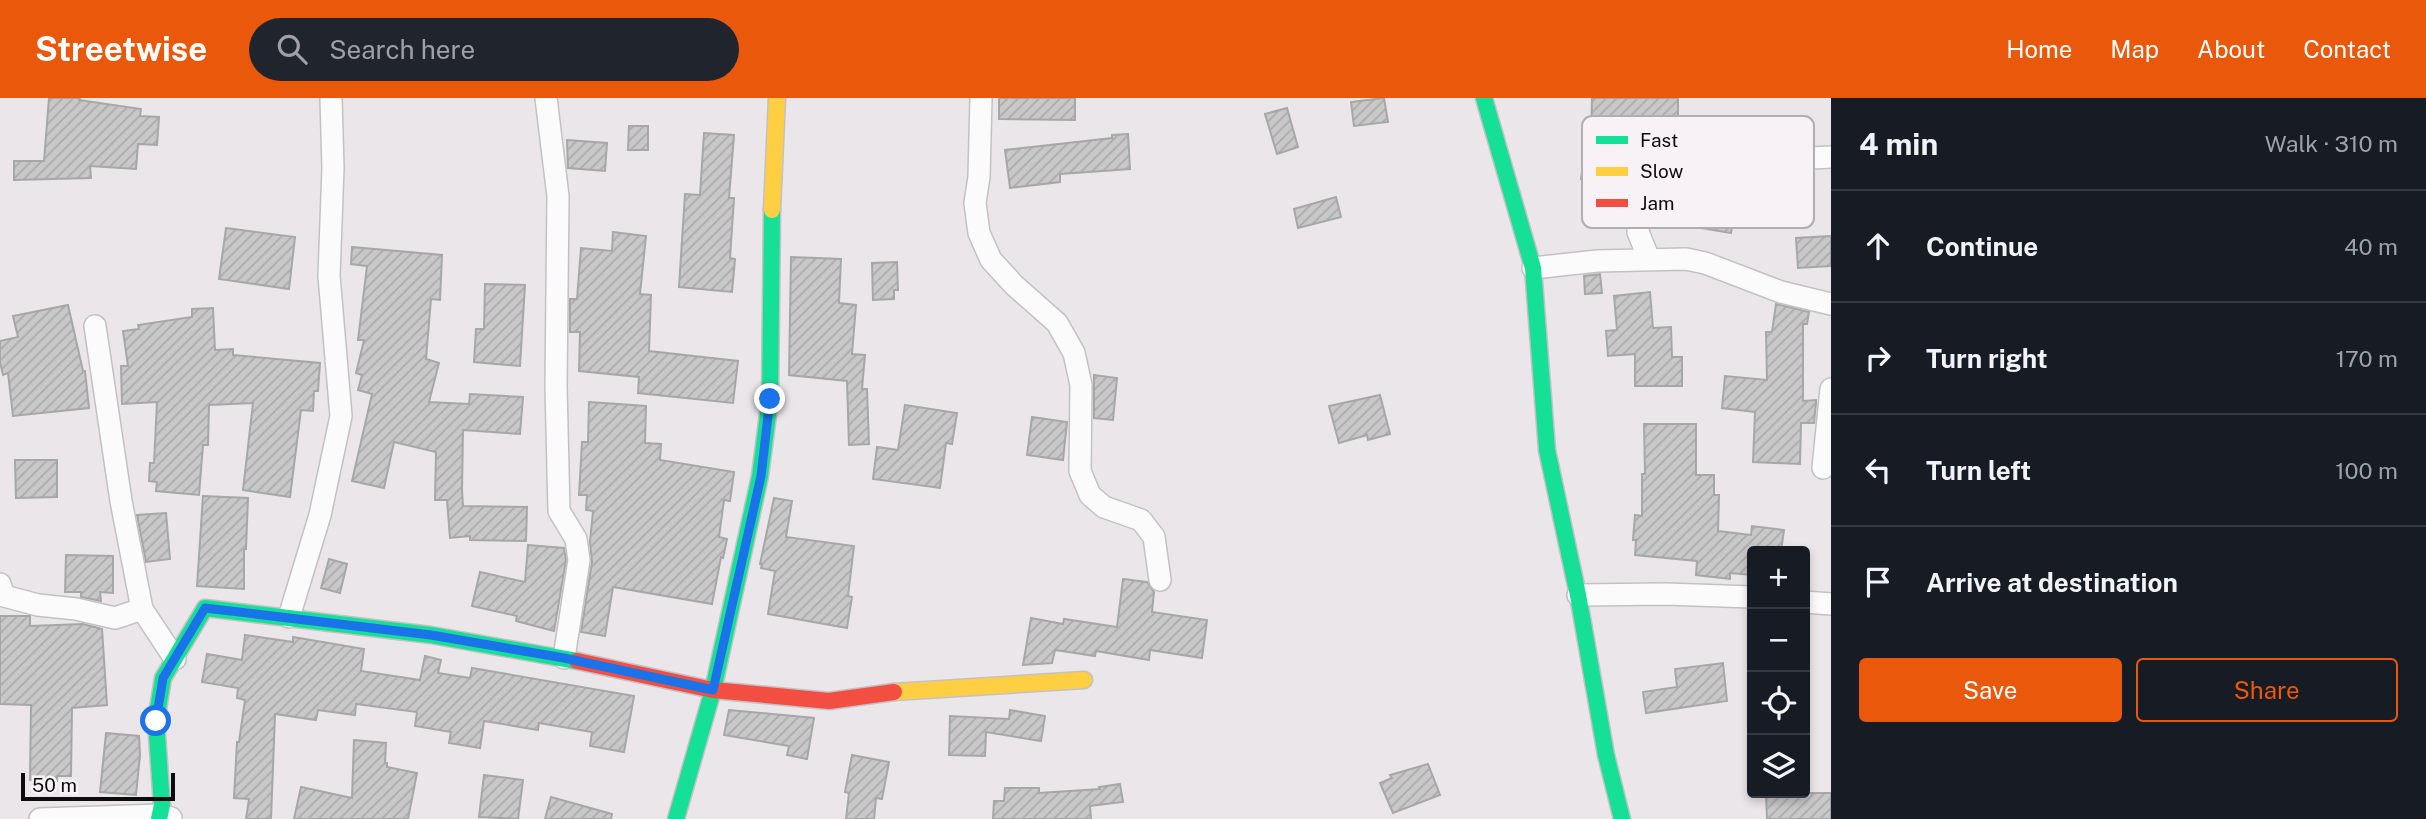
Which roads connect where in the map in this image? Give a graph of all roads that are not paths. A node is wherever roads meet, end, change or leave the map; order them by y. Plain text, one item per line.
1 (331, 98) edge
2 (546, 98) edge
3 (777, 98) edge
4 (981, 98) edge
5 (1484, 98) edge
6 (1638, 228) edge
7 (1649, 259) junction
8 (1533, 268) junction
9 (1831, 304) edge
10 (95, 326) dead end
11 (1831, 389) edge
12 (1823, 468) dead end
13 (1160, 580) dead end
14 (1, 592) edge
15 (1578, 595) junction
16 (1747, 597) edge
17 (1810, 602) edge
18 (1831, 604) edge
19 (142, 609) junction
20 (289, 617) junction
21 (564, 658) junction
22 (175, 659) junction
23 (1084, 680) dead end
24 (713, 690) junction
25 (164, 818) edge
26 (40, 819) edge
27 (676, 819) edge
28 (1622, 819) edge

1 - 20 street
2 - 21 street
3 - 24 street
4 - 13 street
5 - 8 street
6 - 7 street
7 - 8 street
7 - 9 street
8 - 15 street
10 - 19 street
11 - 12 street
14 - 19 street
15 - 16 street
15 - 28 street
17 - 18 street
19 - 22 street
20 - 21 street
20 - 22 street
21 - 24 street
22 - 25 street
23 - 24 street
24 - 27 street
25 - 26 street

